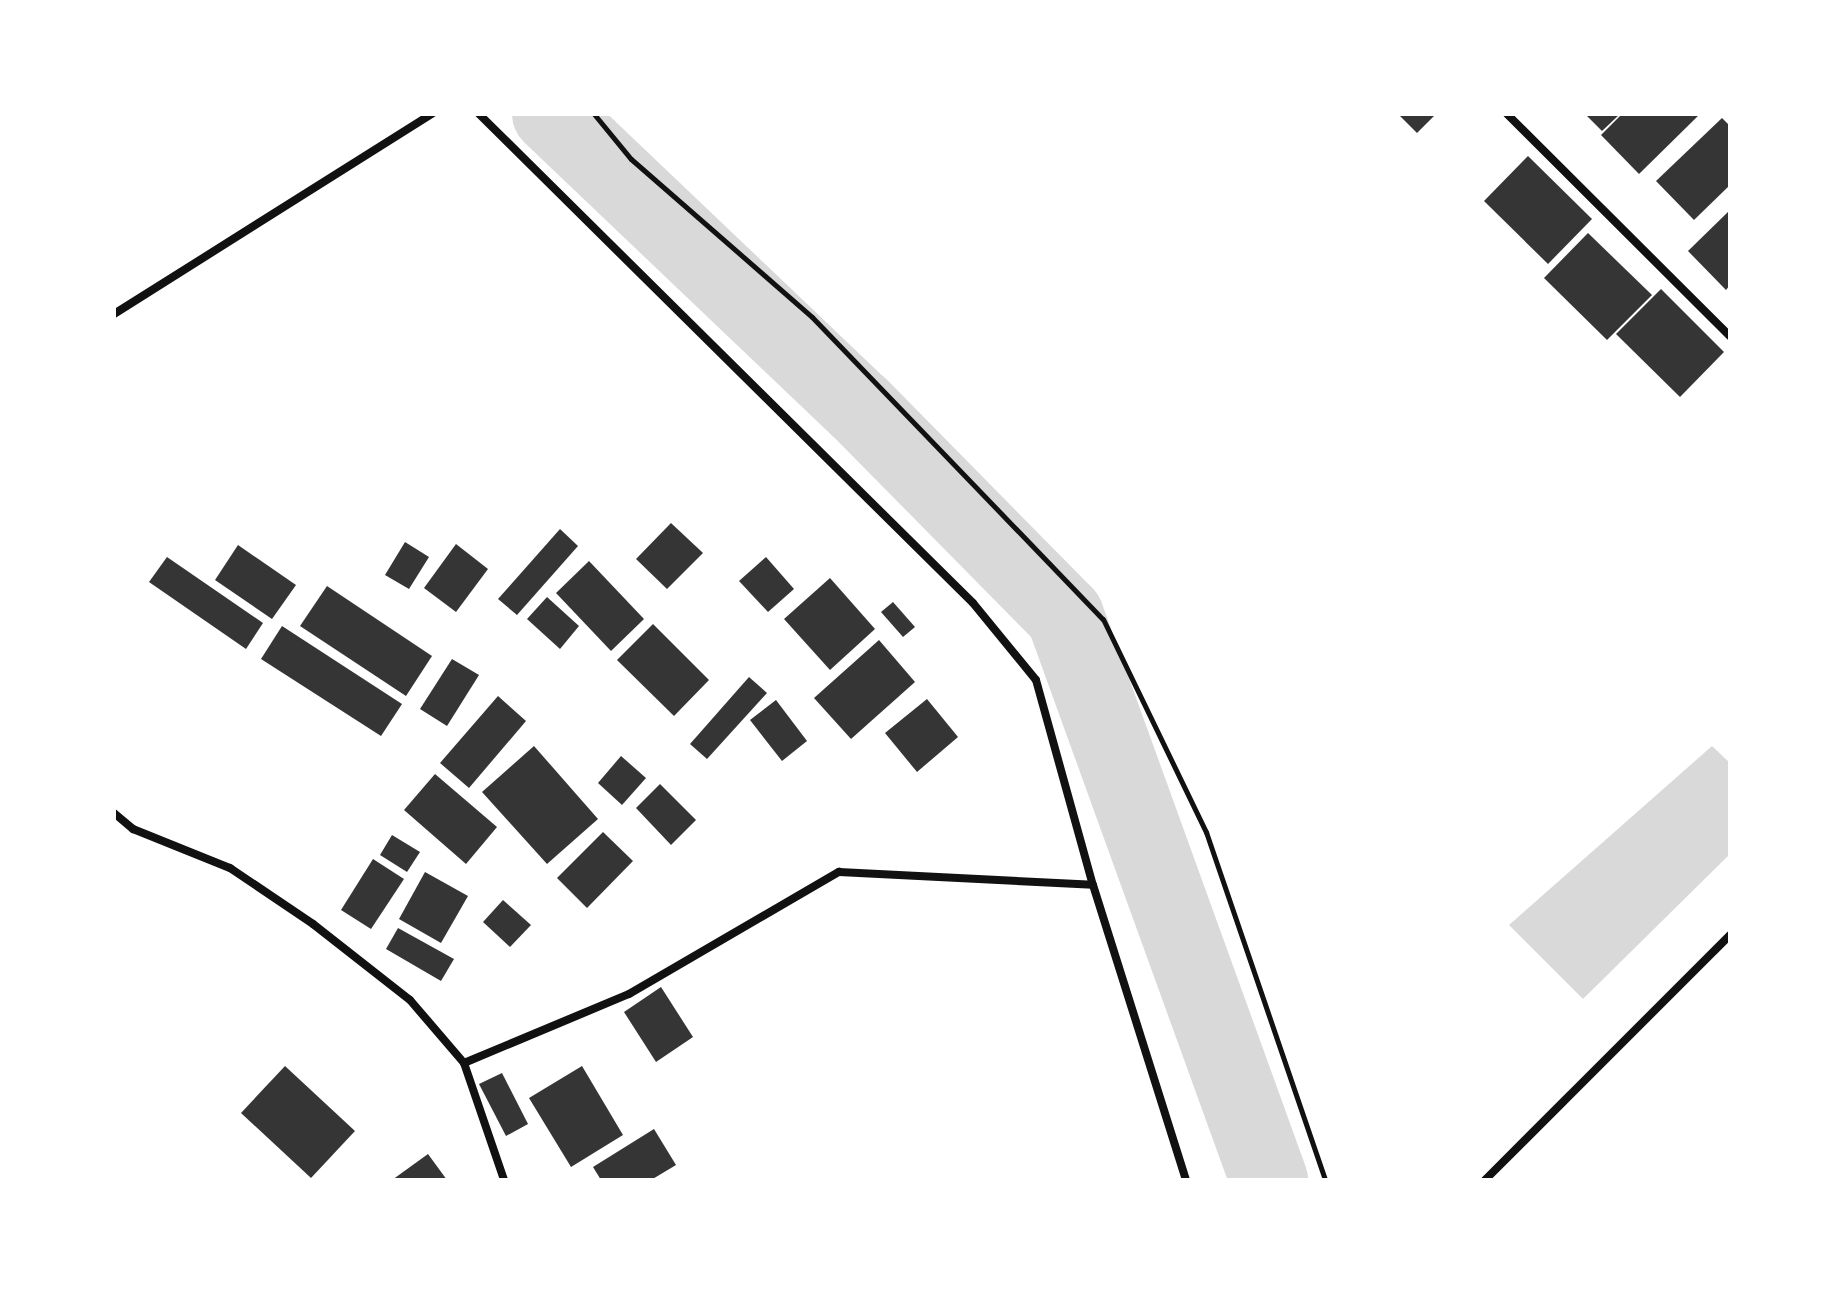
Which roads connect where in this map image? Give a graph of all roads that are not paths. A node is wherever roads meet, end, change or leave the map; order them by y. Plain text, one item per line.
1 (432, 114) edge
2 (479, 114) edge
3 (1507, 114) edge
4 (114, 314) edge
5 (1730, 336) edge
6 (114, 813) edge
7 (1093, 885) junction
8 (1730, 935) edge
9 (464, 1063) junction
10 (504, 1180) edge
11 (1186, 1180) edge
12 (1485, 1180) edge

1 - 4 street
2 - 7 street
3 - 5 street
6 - 9 street
7 - 9 street
7 - 11 street
8 - 12 street
9 - 10 street

